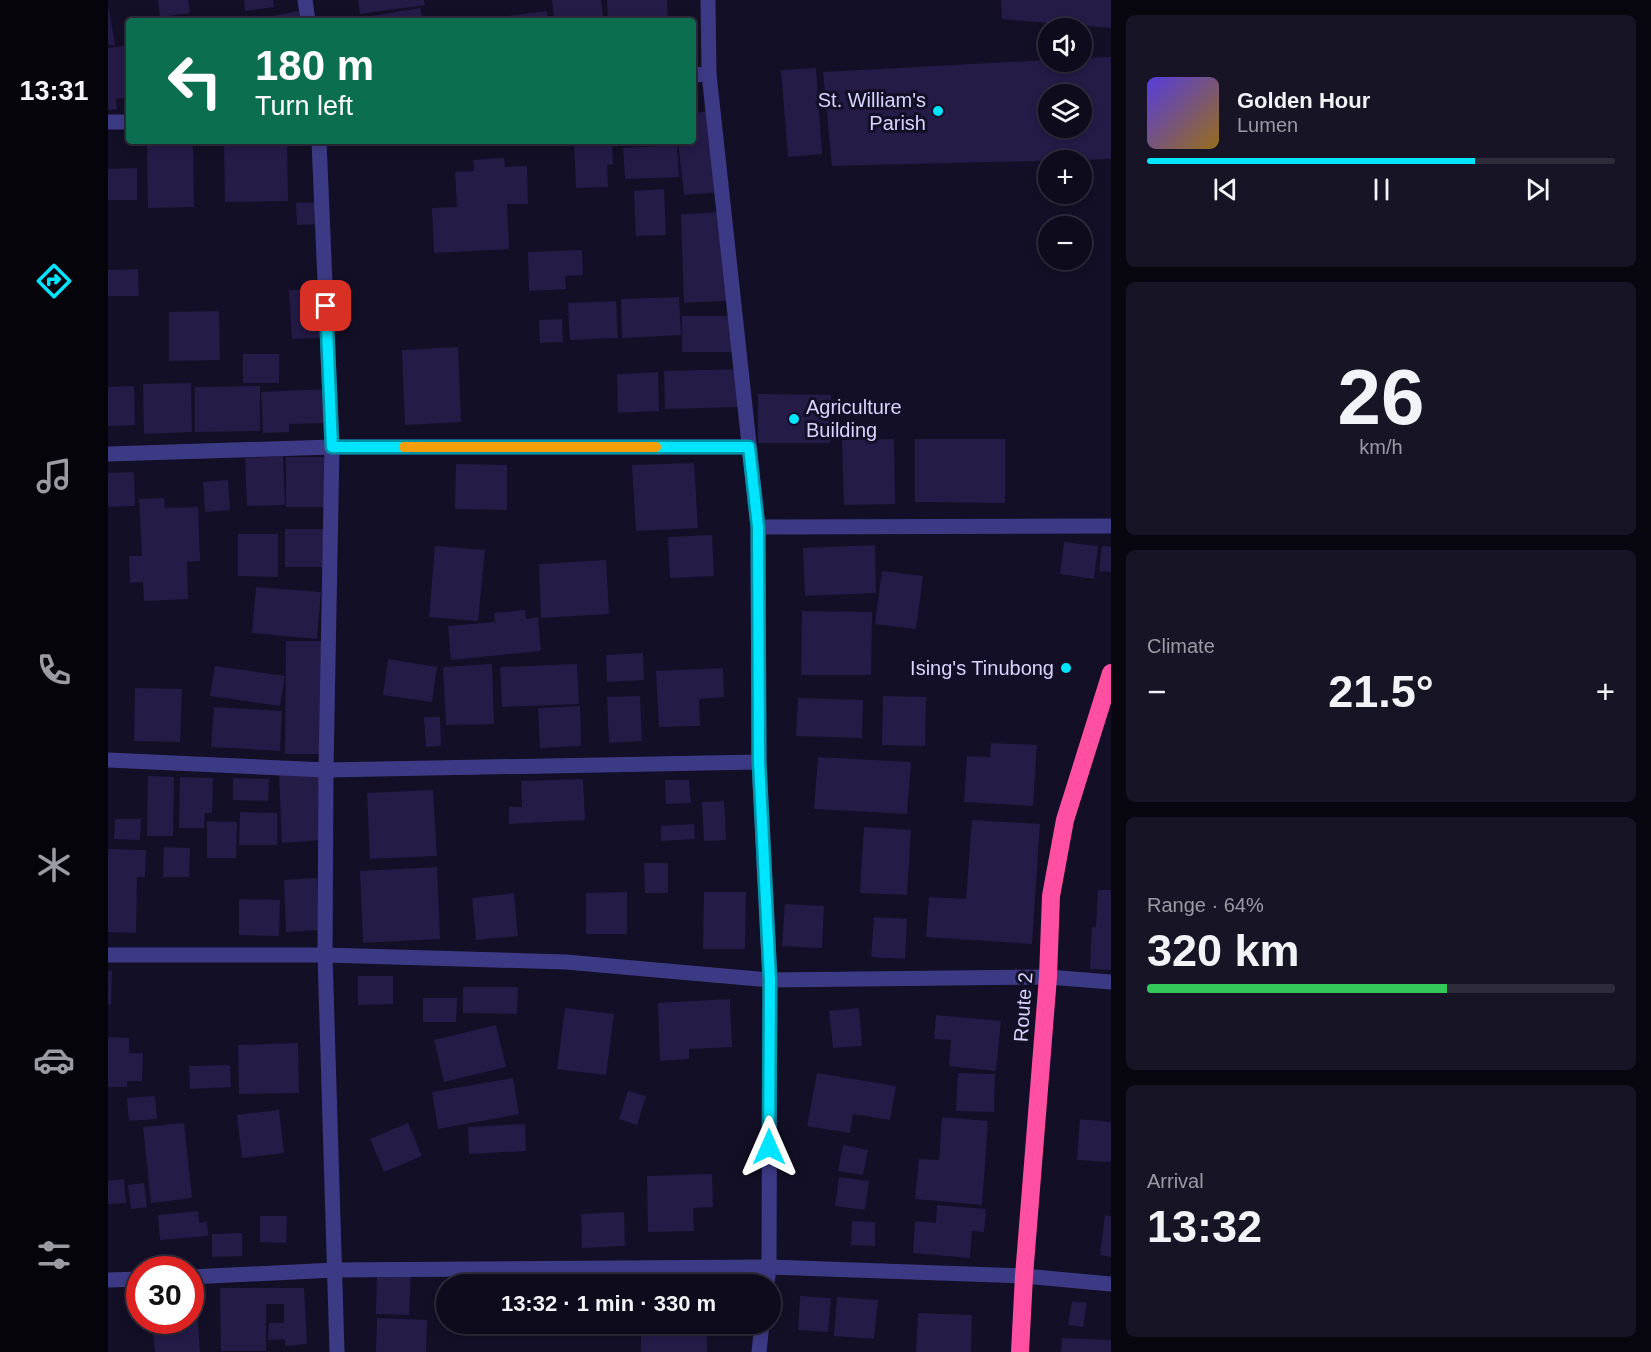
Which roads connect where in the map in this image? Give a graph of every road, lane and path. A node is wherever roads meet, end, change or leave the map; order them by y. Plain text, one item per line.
1 (305, 0) edge
2 (708, 0) edge
3 (308, 18) edge
4 (710, 74) junction
5 (696, 75) edge
6 (126, 122) edge
7 (108, 123) edge
8 (319, 144) edge
9 (332, 447) junction
10 (749, 447) junction
11 (108, 454) edge
12 (1111, 526) edge
13 (758, 527) junction
14 (1111, 674) edge
15 (1105, 709) edge
16 (108, 760) edge
17 (759, 762) junction
18 (326, 770) junction
19 (108, 955) edge
20 (325, 955) junction
21 (1048, 977) junction
22 (770, 980) junction
23 (1111, 982) edge
24 (769, 1267) junction
25 (335, 1270) junction
26 (768, 1274) edge
27 (204, 1275) edge
28 (1023, 1276) junction
29 (126, 1279) edge
30 (108, 1280) edge
31 (1111, 1284) edge
32 (761, 1334) edge
33 (337, 1352) edge
34 (759, 1352) edge
35 (1020, 1352) edge

1 - 3 street
2 - 4 street
4 - 5 street
4 - 10 street
6 - 7 street
8 - 9 street
9 - 10 street
9 - 11 street
9 - 18 street
10 - 13 street
12 - 13 street
13 - 17 street
14 - 15 highway, Route 2
15 - 21 highway, Route 2
16 - 18 street
17 - 18 street
17 - 22 street
18 - 20 street
19 - 20 street
20 - 22 street
20 - 25 street
21 - 22 street
21 - 23 street
21 - 28 highway, Route 2
22 - 24 street
24 - 25 street
24 - 26 street
24 - 28 street
25 - 27 street
25 - 33 street
28 - 31 street
28 - 35 highway, Route 2
29 - 30 street
32 - 34 street

